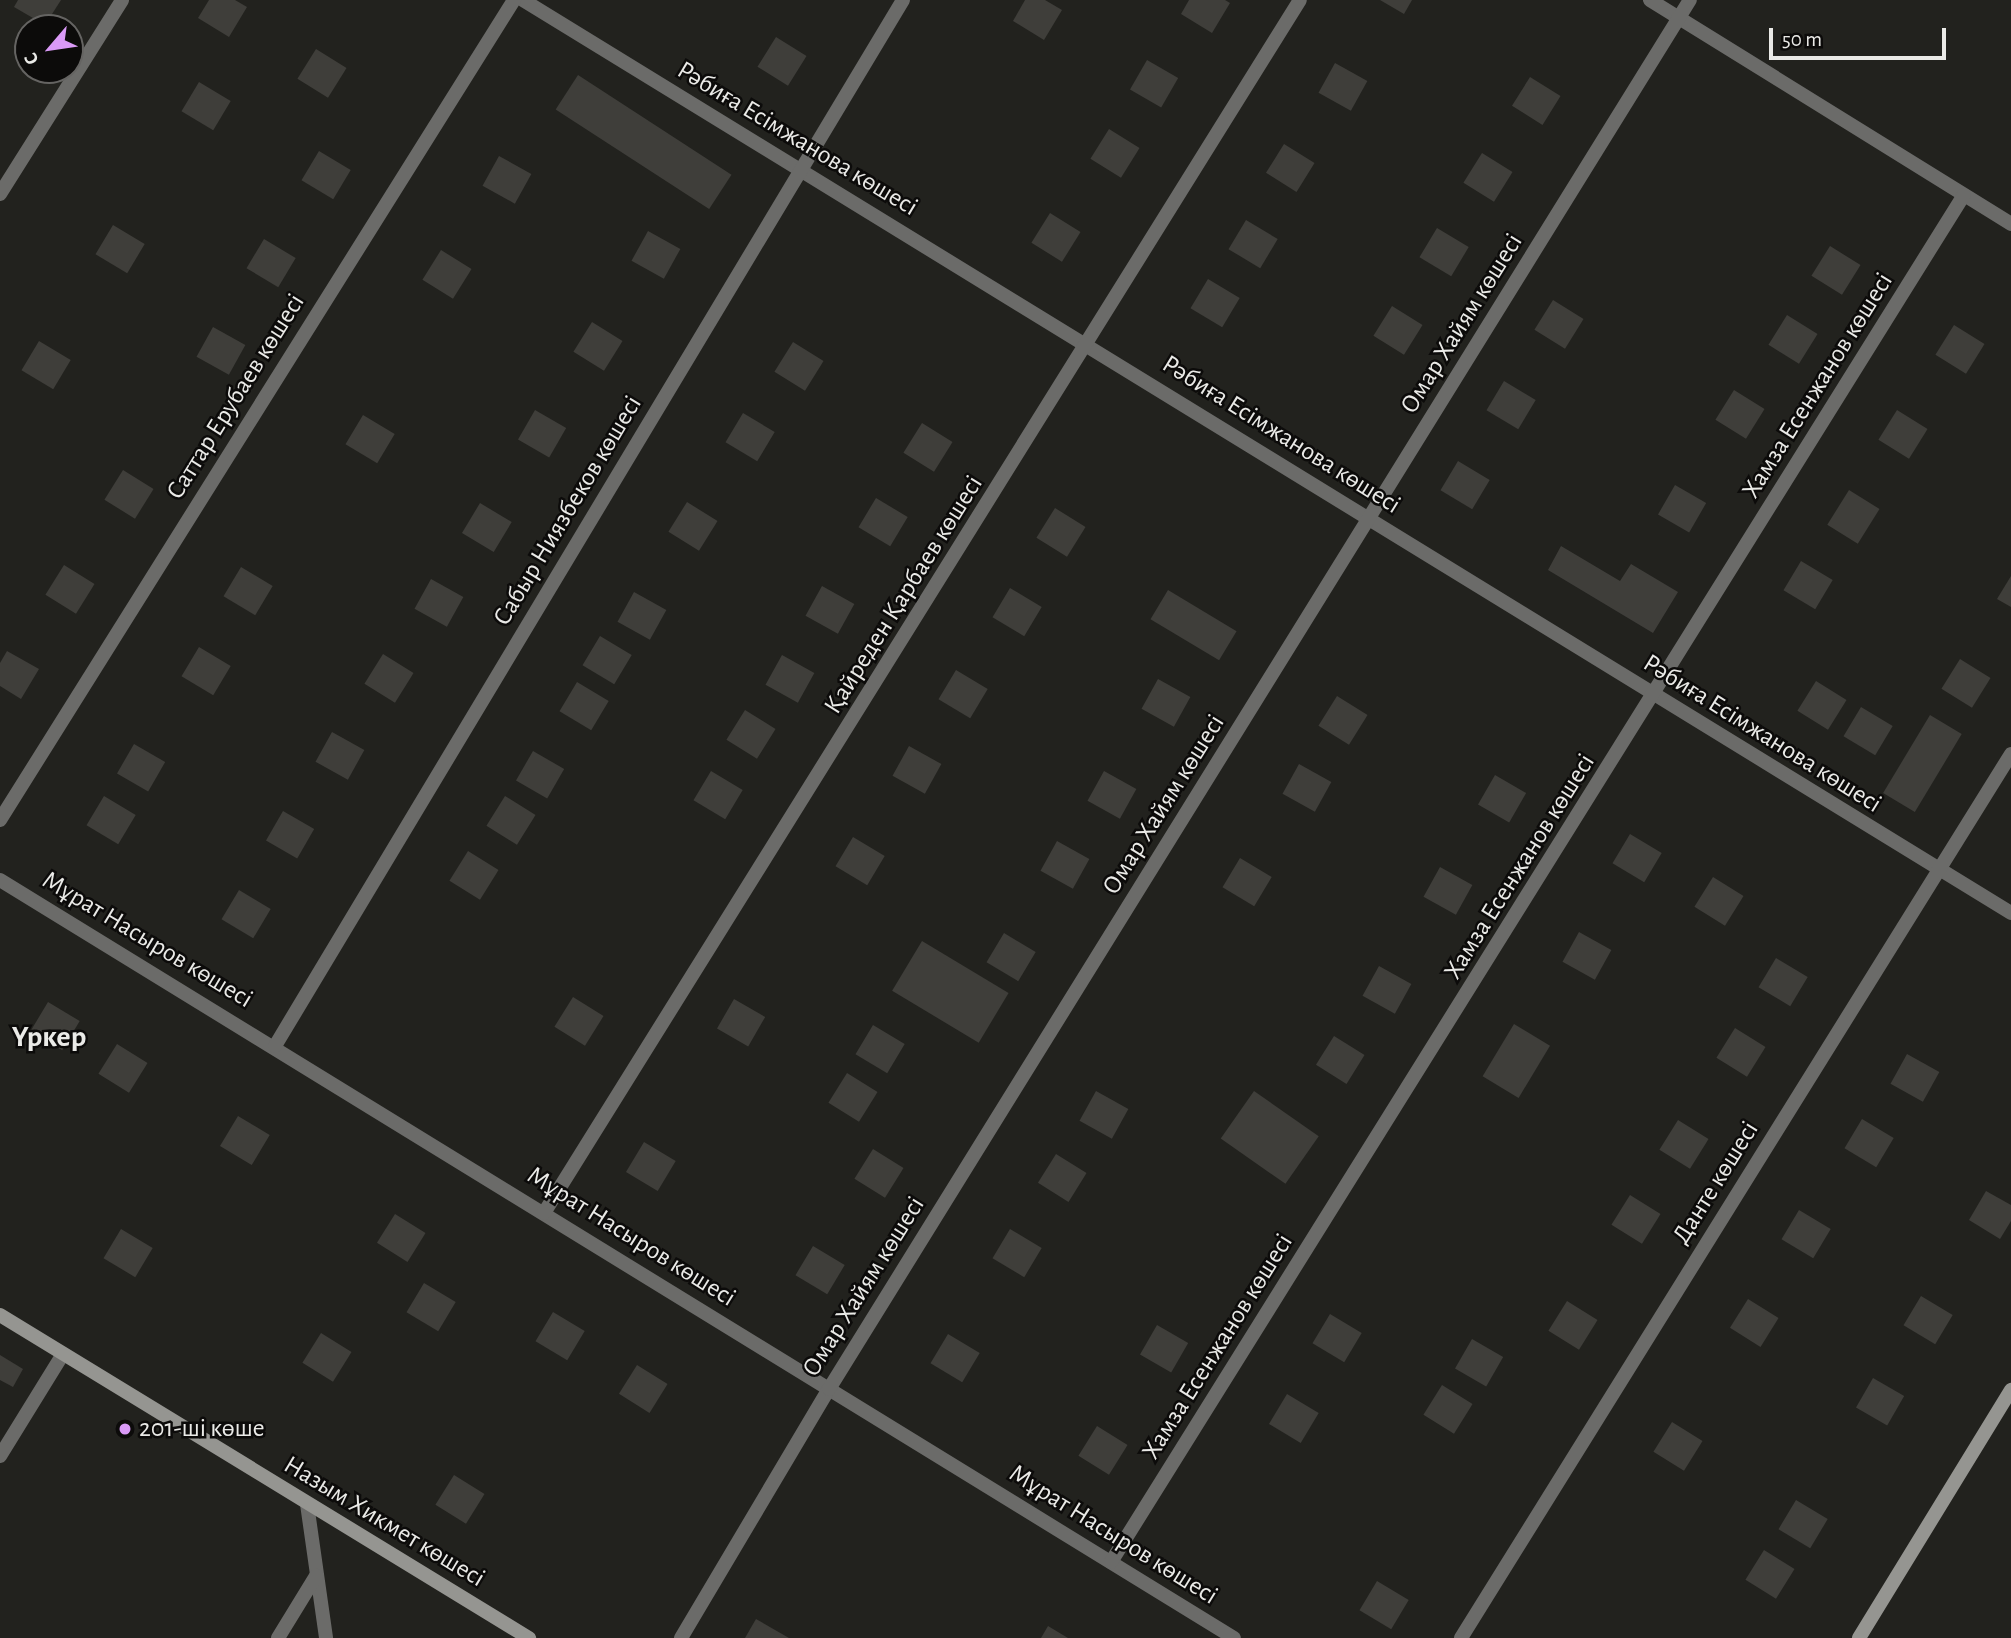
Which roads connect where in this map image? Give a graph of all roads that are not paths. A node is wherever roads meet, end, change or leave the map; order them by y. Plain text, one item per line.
1 (122, 0) edge
2 (514, 0) edge
3 (523, 0) edge
4 (903, 0) edge
5 (1300, 0) edge
6 (1650, 0) edge
7 (1690, 0) edge
8 (1679, 18) junction
9 (800, 170) junction
10 (0, 194) edge
11 (1964, 195) junction
12 (2011, 224) edge
13 (1090, 344) junction
14 (1370, 521) junction
15 (1656, 697) junction
16 (2011, 754) edge
17 (0, 820) edge
18 (1939, 872) junction
19 (0, 880) edge
20 (2011, 913) edge
21 (275, 1046) junction
22 (544, 1213) junction
23 (0, 1315) edge
24 (63, 1354) junction
25 (829, 1389) junction
26 (2011, 1390) edge
27 (0, 1456) edge
28 (307, 1504) junction
29 (1111, 1563) junction
30 (316, 1576) junction
31 (278, 1638) edge
32 (326, 1638) edge
33 (529, 1638) edge
34 (681, 1638) edge
35 (1234, 1638) edge
36 (1461, 1638) edge
37 (1859, 1638) edge

1 - 10 street
2 - 17 street, Саттар Ерубаев көшесі
3 - 9 street, Рәбиға Есімжанова көшесі
4 - 9 street, Сабыр Ниязбеков көшесі
5 - 13 street, Қайреден Қарбаев көшесі
6 - 8 street
7 - 8 street, Омар Хайям көшесі
8 - 11 street
8 - 14 street, Омар Хайям көшесі
9 - 13 street, Рәбиға Есімжанова көшесі
9 - 21 street, Сабыр Ниязбеков көшесі
11 - 12 street
11 - 15 street, Хамза Есенжанов көшесі
13 - 14 street, Рәбиға Есімжанова көшесі
13 - 22 street, Қайреден Қарбаев көшесі
14 - 15 street, Рәбиға Есімжанова көшесі
14 - 25 street, Омар Хайям көшесі
15 - 18 street, Рәбиға Есімжанова көшесі
15 - 29 street, Хамза Есенжанов көшесі
16 - 18 street, Данте көшесі
18 - 20 street, Рәбиға Есімжанова көшесі
18 - 36 street, Данте көшесі
19 - 21 street, Мұрат Насыров көшесі
21 - 22 street, Мұрат Насыров көшесі
22 - 25 street, Мұрат Насыров көшесі
23 - 24 street, Назым Хикмет көшесі
24 - 27 street
24 - 28 street, Назым Хикмет көшесі
25 - 29 street, Мұрат Насыров көшесі
25 - 34 street, Омар Хайям көшесі
26 - 37 street
28 - 30 street
28 - 33 street, Назым Хикмет көшесі
29 - 35 street, Мұрат Насыров көшесі
30 - 31 street
30 - 32 street

